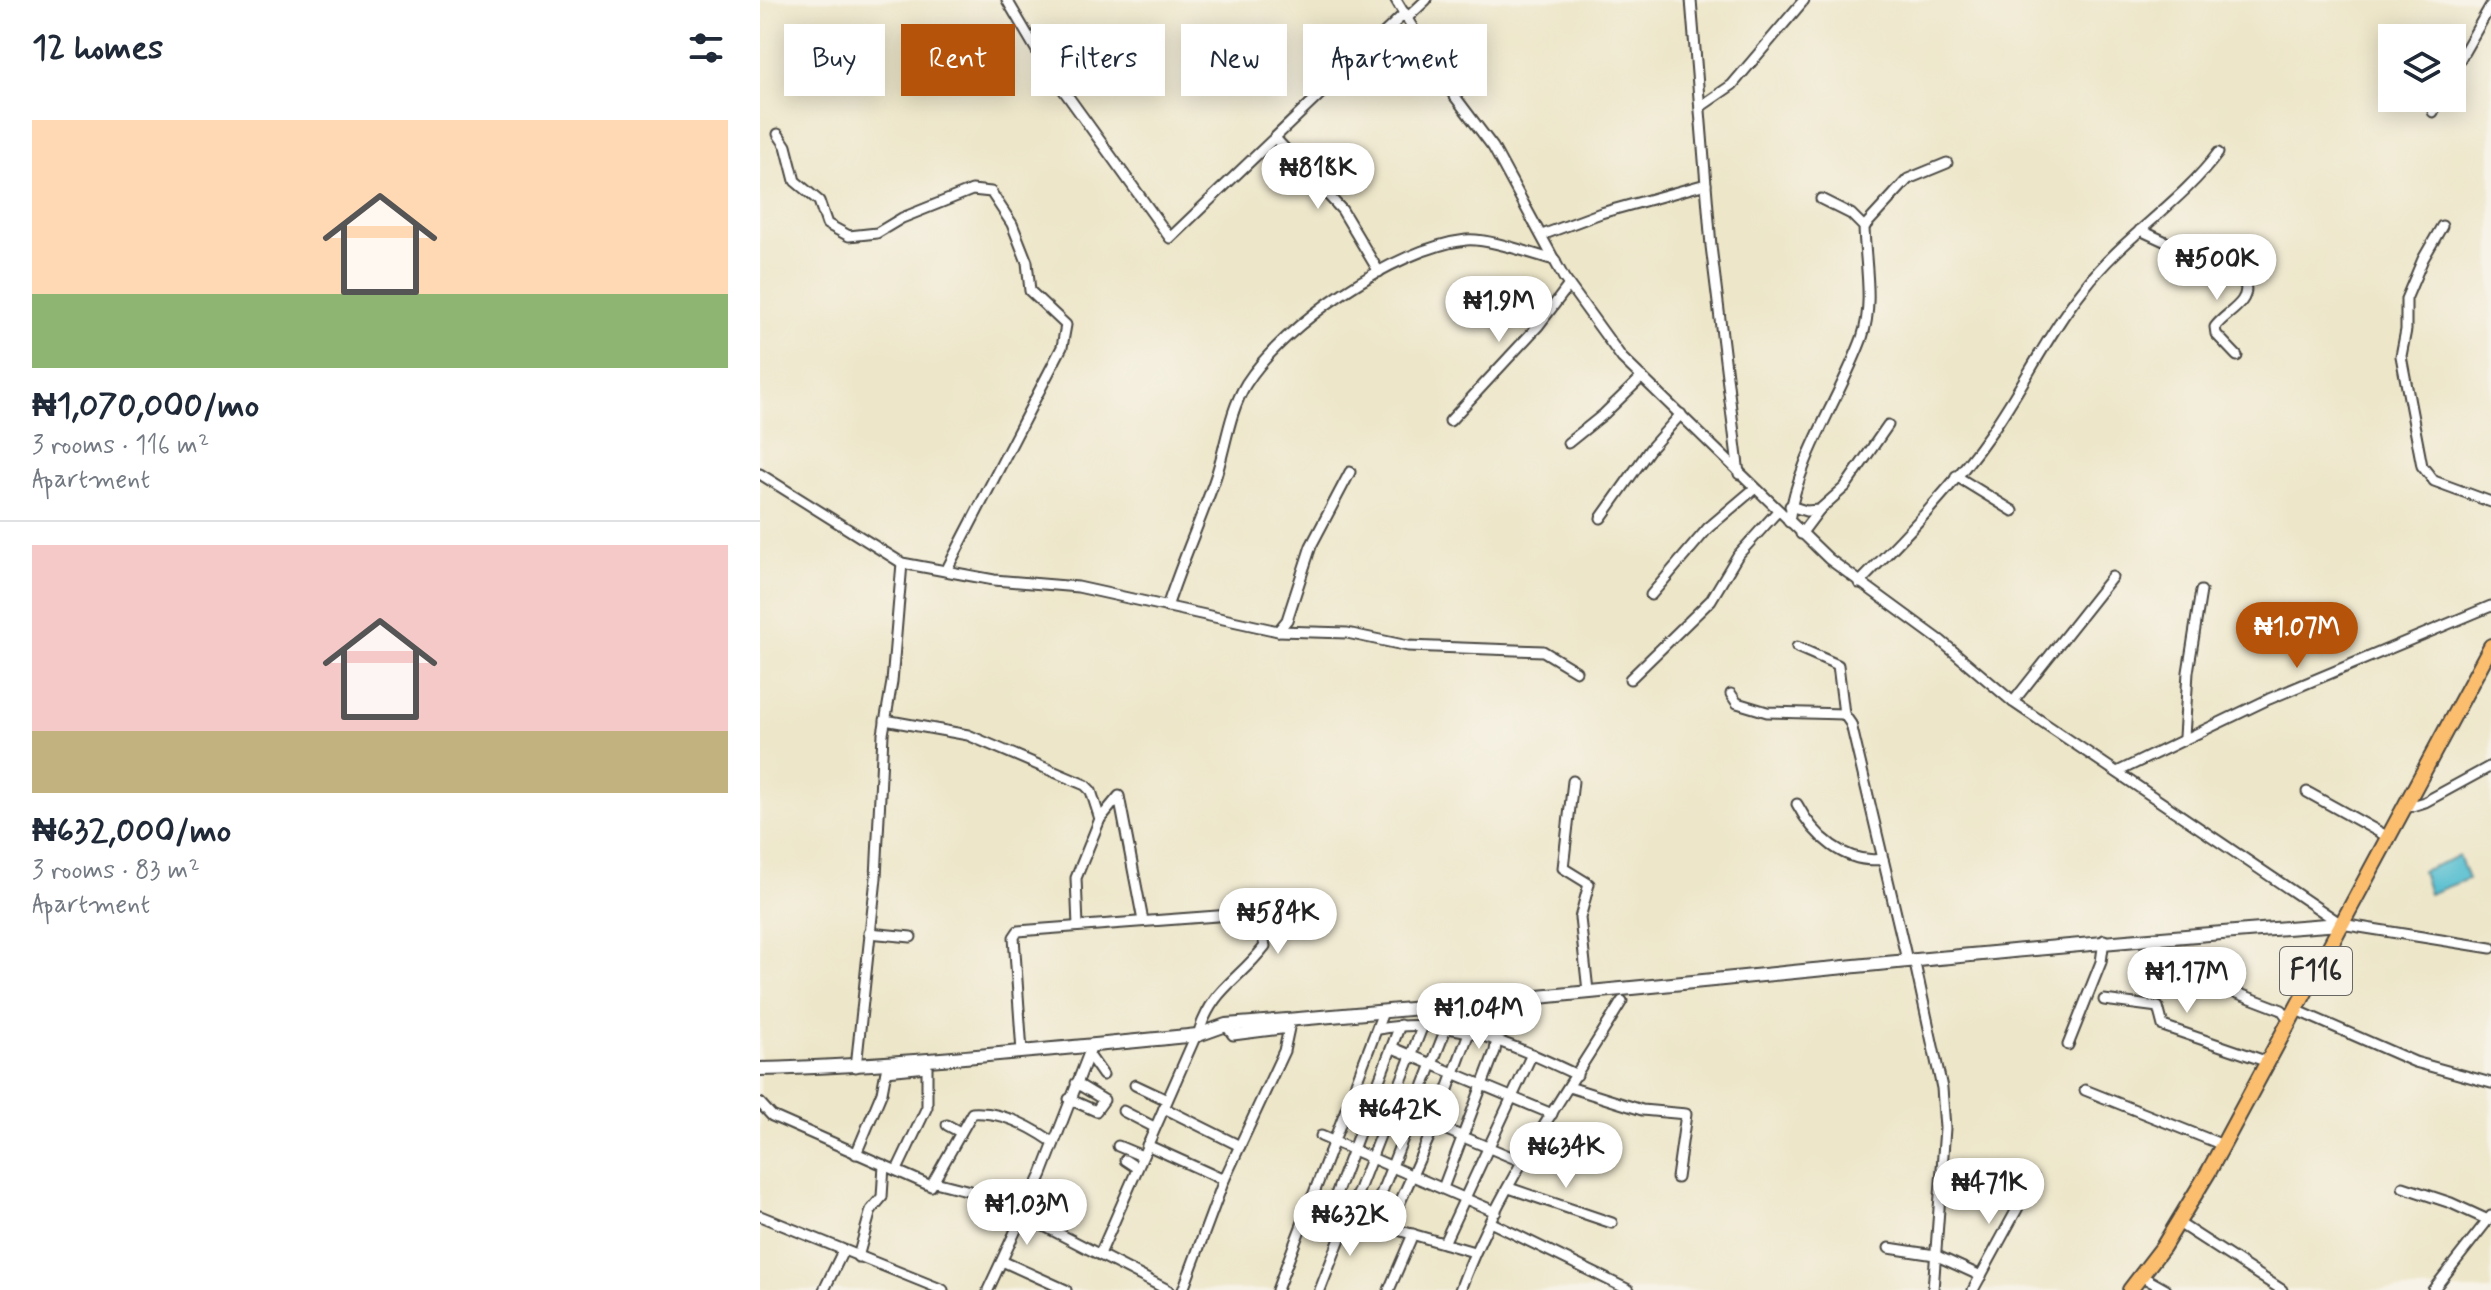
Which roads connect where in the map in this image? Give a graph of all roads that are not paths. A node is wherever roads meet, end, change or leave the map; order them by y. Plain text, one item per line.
1 (1007, 0) edge
2 (1396, 0) edge
3 (1426, 0) edge
4 (1691, 0) edge
5 (1804, 0) edge
6 (2491, 5) edge
7 (1406, 15) junction
8 (2466, 49) edge
9 (1700, 107) junction
10 (778, 134) dead end
11 (1275, 138) junction
12 (2218, 153) dead end
13 (1947, 163) dead end
14 (1706, 184) junction
15 (1821, 199) dead end
16 (2442, 226) dead end
17 (1864, 227) junction
18 (2140, 230) junction
19 (1542, 235) junction
20 (1555, 260) junction
21 (1379, 272) junction
22 (1569, 285) junction
23 (2237, 356) dead end
24 (1642, 377) junction
25 (1681, 414) junction
26 (1450, 421) dead end
27 (1888, 425) dead end
28 (1568, 443) dead end
29 (1350, 472) dead end
30 (760, 474) edge
31 (1739, 474) junction
32 (1956, 476) junction
33 (1754, 489) junction
34 (2491, 502) edge
35 (1790, 506) junction
36 (1819, 510) junction
37 (2013, 511) dead end
38 (1777, 512) junction
39 (1601, 518) dead end
40 (1789, 522) junction
41 (1801, 534) junction
42 (902, 563) junction
43 (946, 571) junction
44 (2112, 577) dead end
45 (1859, 583) junction
46 (2201, 591) dead end
47 (1651, 595) dead end
48 (2491, 606) edge
49 (1167, 607) junction
50 (1278, 631) junction
51 (2491, 646) edge
52 (1797, 647) dead end
53 (1576, 671) dead end
54 (1630, 679) dead end
55 (1731, 694) dead end
56 (2013, 702) junction
57 (1844, 714) junction
58 (885, 720) junction
59 (2184, 737) junction
60 (2491, 766) edge
61 (2117, 772) junction
62 (1573, 781) dead end
63 (2307, 792) dead end
64 (1797, 804) dead end
65 (2406, 808) junction
66 (1100, 819) junction
67 (2390, 838) junction
68 (1883, 859) junction
69 (1143, 921) junction
70 (2341, 924) junction
71 (1078, 926) junction
72 (869, 933) junction
73 (911, 937) dead end
74 (2104, 940) junction
75 (2491, 948) edge
76 (1910, 960) junction
77 (2219, 986) dead end
78 (1588, 991) junction
79 (1503, 999) junction
80 (2104, 1000) dead end
81 (1474, 1001) junction
82 (1622, 1001) dead end
83 (1430, 1007) junction
84 (1383, 1012) junction
85 (2293, 1016) junction
86 (1226, 1025) junction
87 (1400, 1025) junction
88 (1425, 1026) junction
89 (1447, 1026) junction
90 (1379, 1029) junction
91 (1470, 1030) junction
92 (1197, 1035) junction
93 (1497, 1041) junction
94 (2068, 1045) dead end
95 (1393, 1048) junction
96 (1090, 1050) junction
97 (1022, 1052) junction
98 (1532, 1054) junction
99 (1413, 1056) junction
100 (2268, 1062) junction
101 (1433, 1064) junction
102 (856, 1067) junction
103 (760, 1069) edge
104 (1452, 1074) junction
105 (1103, 1075) dead end
106 (1577, 1075) junction
107 (1076, 1083) junction
108 (2491, 1083) edge
109 (1135, 1085) dead end
110 (1482, 1085) junction
111 (1569, 1087) junction
112 (2085, 1090) dead end
113 (1354, 1091) junction
114 (1514, 1096) junction
115 (1069, 1099) junction
116 (1375, 1099) junction
117 (760, 1103) edge
118 (1166, 1104) junction
119 (1394, 1105) junction
120 (1123, 1111) dead end
121 (1552, 1114) junction
122 (1414, 1115) junction
123 (1435, 1124) junction
124 (947, 1125) dead end
125 (1154, 1127) junction
126 (960, 1132) junction
127 (1321, 1136) dead end
128 (1463, 1136) junction
129 (1053, 1142) junction
130 (1335, 1142) junction
131 (1147, 1145) junction
132 (2223, 1145) junction
133 (1118, 1146) dead end
134 (1240, 1146) junction
135 (1490, 1146) junction
136 (1354, 1150) junction
137 (856, 1154) junction
138 (1142, 1156) junction
139 (1373, 1158) junction
140 (1125, 1160) dead end
141 (1523, 1162) junction
142 (884, 1165) junction
143 (1392, 1166) junction
144 (1137, 1168) junction
145 (897, 1170) junction
146 (1412, 1176) junction
147 (1677, 1178) dead end
148 (2034, 1178) dead end
149 (1224, 1180) junction
150 (935, 1182) junction
151 (2403, 1187) dead end
152 (1443, 1188) junction
153 (1509, 1188) junction
154 (1312, 1197) junction
155 (1466, 1198) junction
156 (1332, 1205) junction
157 (1496, 1212) junction
158 (1349, 1214) junction
159 (760, 1216) edge
160 (1023, 1218) junction
161 (2489, 1218) edge
162 (1370, 1222) junction
163 (1490, 1222) junction
164 (2177, 1222) junction
165 (1612, 1223) dead end
166 (1389, 1227) junction
167 (1413, 1234) junction
168 (1444, 1243) junction
169 (1889, 1248) dead end
170 (843, 1251) junction
171 (1474, 1252) junction
172 (1100, 1254) junction
173 (1935, 1255) junction
174 (858, 1257) junction
175 (1002, 1261) junction
176 (1981, 1276) junction
177 (2141, 1276) junction
178 (928, 1287) edge
179 (824, 1290) edge
180 (943, 1290) edge
181 (988, 1290) edge
182 (1066, 1290) edge
183 (1168, 1290) edge
184 (1183, 1290) edge
185 (1277, 1290) edge
186 (1320, 1290) edge
187 (1389, 1290) edge
188 (1460, 1290) edge
189 (1629, 1290) edge
190 (1933, 1290) edge
191 (1973, 1290) edge
192 (2130, 1290) edge
193 (2166, 1290) edge
194 (2282, 1290) edge
195 (2433, 1290) edge

1 - 11 street
2 - 7 street
3 - 7 street
4 - 9 street
5 - 9 street
6 - 8 street
7 - 11 street
7 - 19 street
9 - 14 street
10 - 43 street
11 - 21 street
12 - 18 street
13 - 17 street
14 - 19 street
14 - 31 street
15 - 17 street
16 - 34 street
17 - 35 street
18 - 23 street
18 - 32 street
19 - 20 street
20 - 21 street
20 - 22 street
21 - 49 street
22 - 24 street
22 - 26 street
24 - 25 street
24 - 28 street
25 - 31 street
25 - 39 street
27 - 36 street
29 - 50 street
30 - 42 street
31 - 33 street
32 - 37 street
32 - 45 street
33 - 38 street
33 - 47 street
35 - 36 street
35 - 40 street
36 - 41 street
38 - 40 street
38 - 54 street
40 - 41 street
41 - 45 street
42 - 43 street
42 - 58 street
43 - 49 street
44 - 56 street
45 - 56 street
46 - 59 street
48 - 59 street
49 - 50 street
50 - 53 street
51 - 65 main road, F116
52 - 57 street
55 - 57 street
56 - 61 street
57 - 68 street
58 - 66 street
58 - 72 street
59 - 61 street
60 - 65 street
61 - 70 street
62 - 78 street
63 - 67 street
64 - 68 street
65 - 67 main road, F116
66 - 69 street
66 - 71 street
67 - 70 main road, F116
68 - 76 street
69 - 71 street
69 - 92 street
70 - 74 street
70 - 75 street
70 - 85 main road, F116
71 - 97 street
72 - 73 street
72 - 102 street
74 - 76 street
74 - 94 street
76 - 78 street
76 - 173 street
77 - 85 street
78 - 79 street
79 - 81 street
79 - 93 street
80 - 100 street
81 - 83 street
81 - 91 street
82 - 106 street
83 - 84 street
83 - 88 street
84 - 86 street
84 - 90 street
85 - 100 main road, F116
85 - 108 street
86 - 92 street
86 - 134 street
87 - 88 street
87 - 90 street
87 - 95 street
88 - 89 street
88 - 99 street
89 - 91 street
89 - 101 street
90 - 113 street
91 - 93 street
91 - 104 street
92 - 96 street
92 - 118 street
93 - 98 street
93 - 110 street
95 - 99 street
95 - 116 street
96 - 97 street
96 - 105 street
96 - 107 street
97 - 102 street
98 - 106 street
98 - 114 street
99 - 101 street
99 - 119 street
100 - 132 main road, F116
101 - 104 street
101 - 122 street
102 - 103 street
104 - 110 street
104 - 123 street
106 - 111 street
107 - 115 street
107 - 115 street
109 - 118 street
110 - 114 street
110 - 128 street
111 - 121 street
111 - 147 street
112 - 132 street
113 - 116 street
113 - 130 street
114 - 121 street
114 - 135 street
115 - 129 street
116 - 119 street
116 - 136 street
117 - 137 street
118 - 125 street
118 - 134 street
119 - 122 street
119 - 139 street
120 - 125 street
121 - 141 street
122 - 123 street
122 - 143 street
123 - 128 street
123 - 146 street
124 - 126 street
125 - 131 street
126 - 129 street
126 - 150 street
127 - 130 street
128 - 135 street
128 - 152 street
129 - 160 street
130 - 136 street
130 - 154 street
131 - 138 street
131 - 149 street
132 - 164 main road, F116
133 - 138 street
134 - 149 street
135 - 141 street
135 - 155 street
136 - 139 street
136 - 156 street
137 - 142 street
137 - 145 street
138 - 144 street
139 - 143 street
139 - 158 street
140 - 144 street
141 - 153 street
142 - 145 street
142 - 174 street
143 - 146 street
143 - 162 street
144 - 172 street
145 - 150 street
146 - 152 street
146 - 166 street
148 - 176 street
149 - 184 street
150 - 160 street
151 - 161 street
152 - 155 street
153 - 157 street
153 - 165 street
154 - 156 street
154 - 185 street
155 - 157 street
155 - 168 street
156 - 158 street
157 - 163 street
158 - 162 street
158 - 186 street
159 - 170 street
160 - 172 street
160 - 175 street
161 - 195 street
162 - 166 street
163 - 171 street
163 - 189 street
164 - 177 main road, F116
164 - 194 street
166 - 167 street
167 - 168 street
167 - 187 street
168 - 171 street
169 - 173 street
170 - 174 street
170 - 179 street
171 - 188 street
172 - 183 street
173 - 176 street
173 - 190 street
174 - 178 street
175 - 181 street
175 - 182 street
176 - 191 street
177 - 192 main road, F116
177 - 193 street
178 - 180 street

